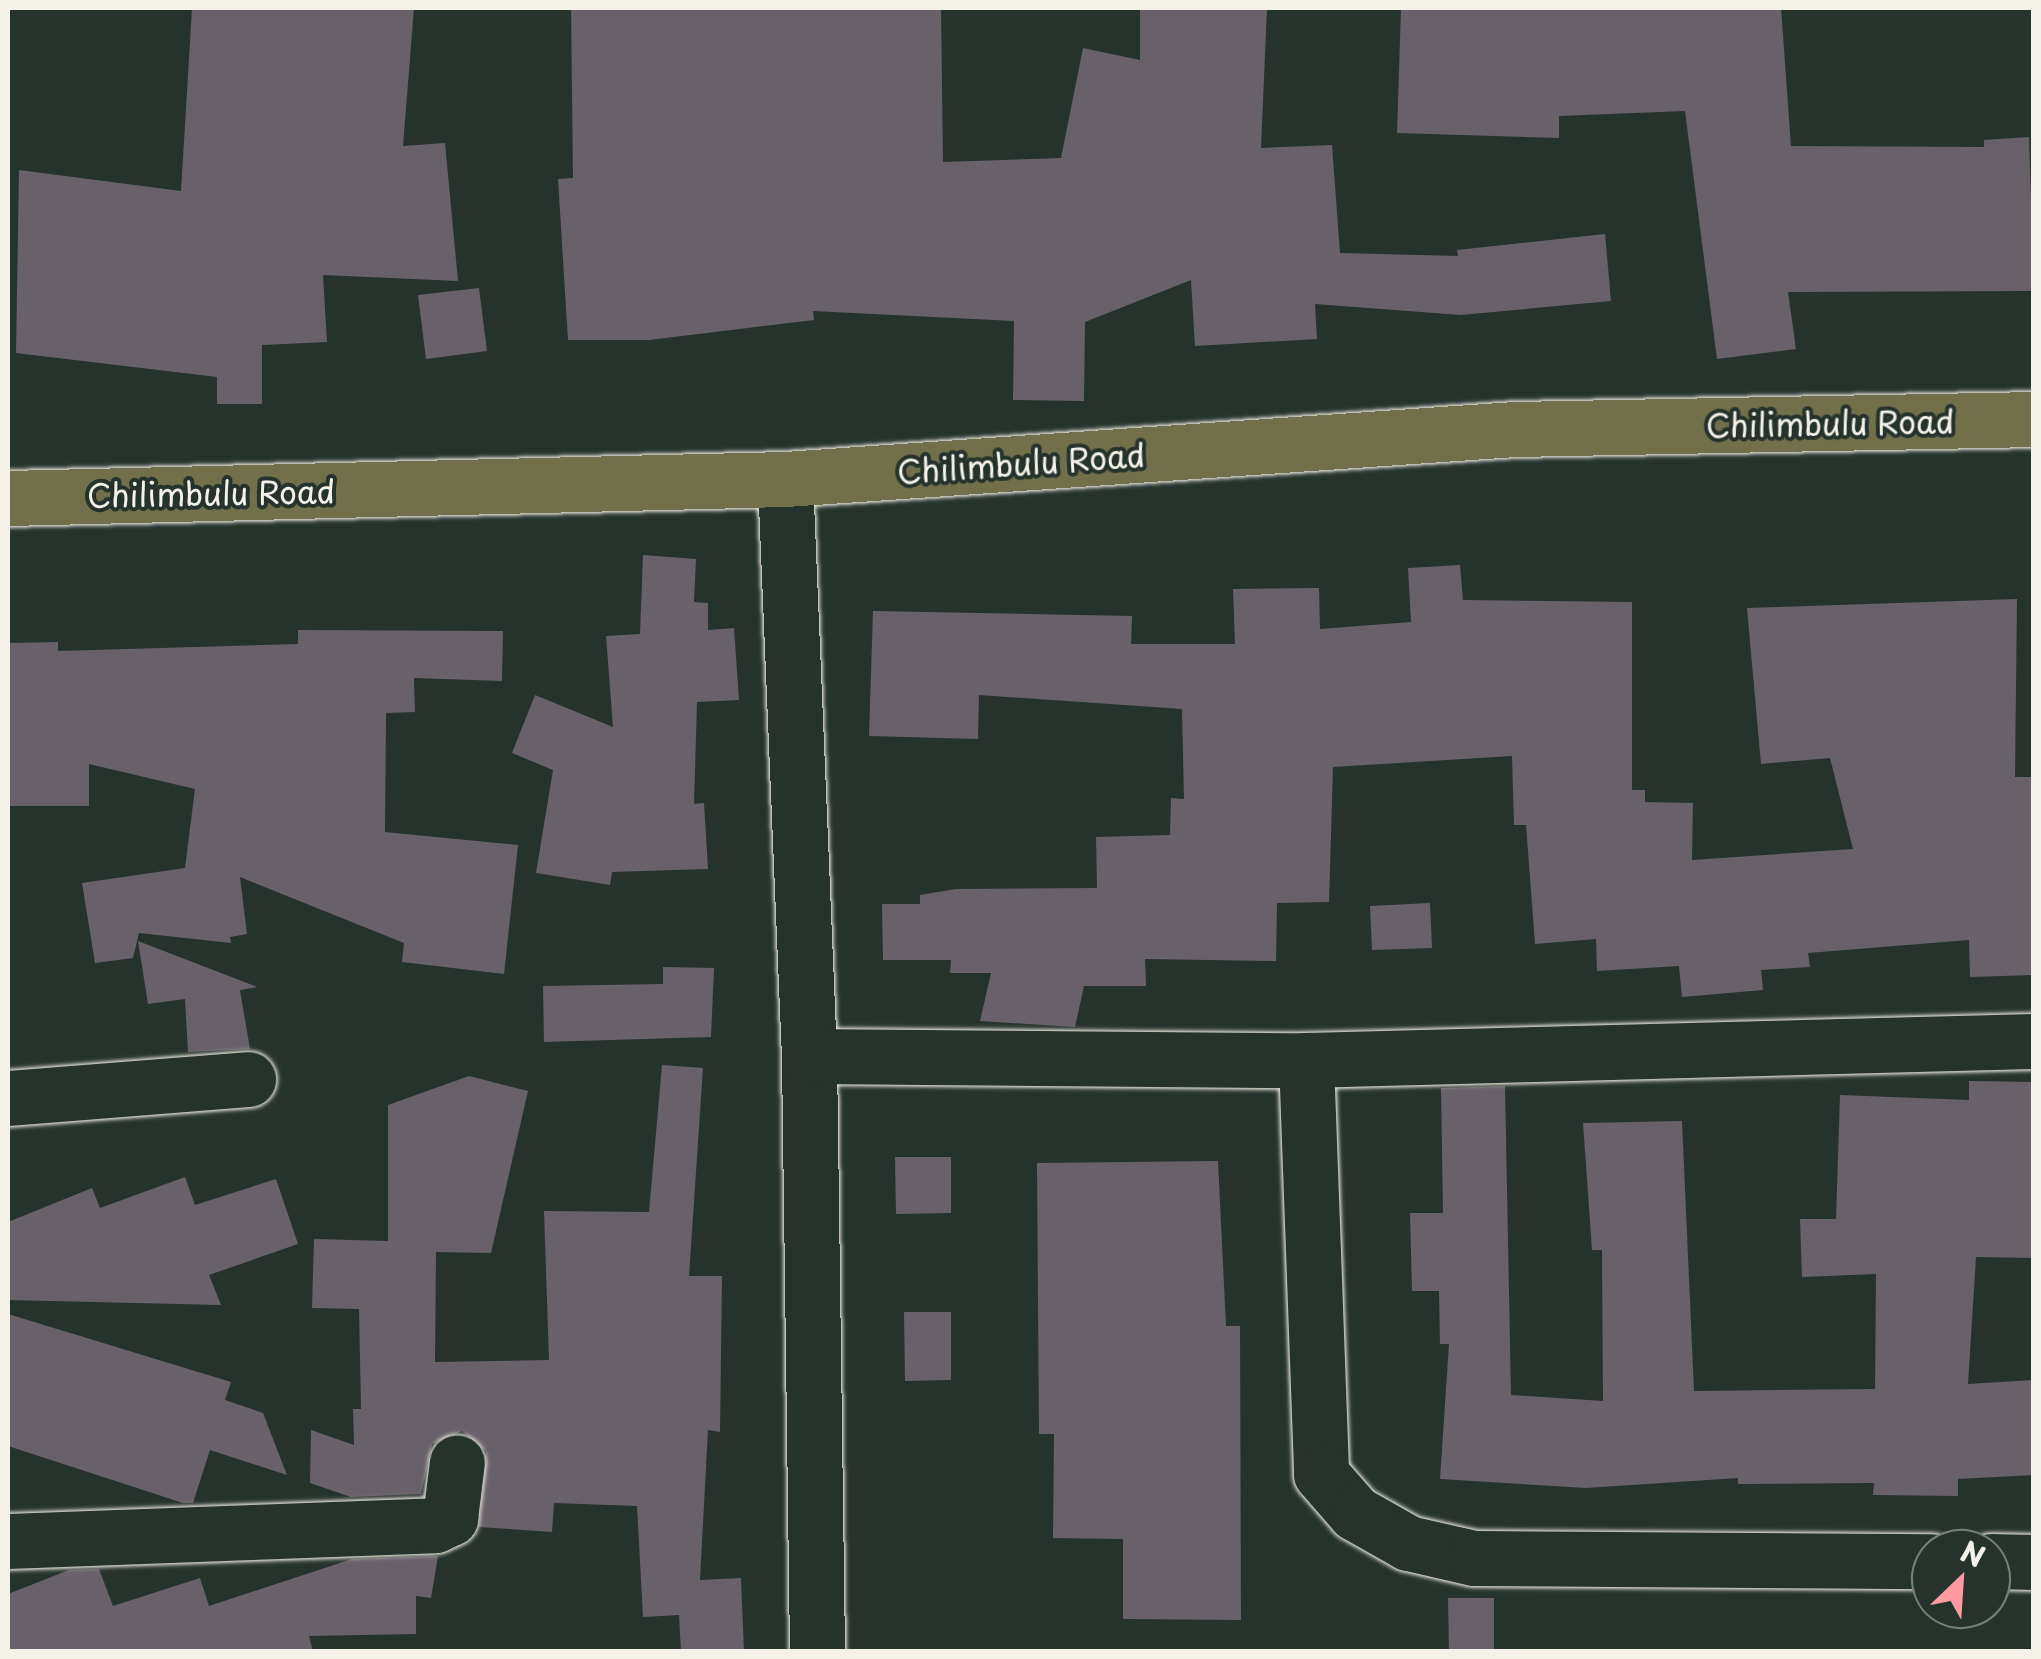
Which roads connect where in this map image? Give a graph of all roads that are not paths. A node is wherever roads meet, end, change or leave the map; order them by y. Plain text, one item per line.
1 (2034, 419) edge
2 (785, 480) junction
3 (8, 498) edge
4 (2034, 1041) edge
5 (809, 1056) junction
6 (1306, 1060) junction
7 (248, 1079) dead end
8 (8, 1098) edge
9 (457, 1462) dead end
10 (8, 1541) edge
11 (1911, 1561) edge
12 (817, 1652) edge

1 - 2 main road, Chilimbulu Road
2 - 3 main road, Chilimbulu Road
2 - 5 street
4 - 6 street
5 - 6 street
5 - 12 street
6 - 11 street
7 - 8 street
9 - 10 street

